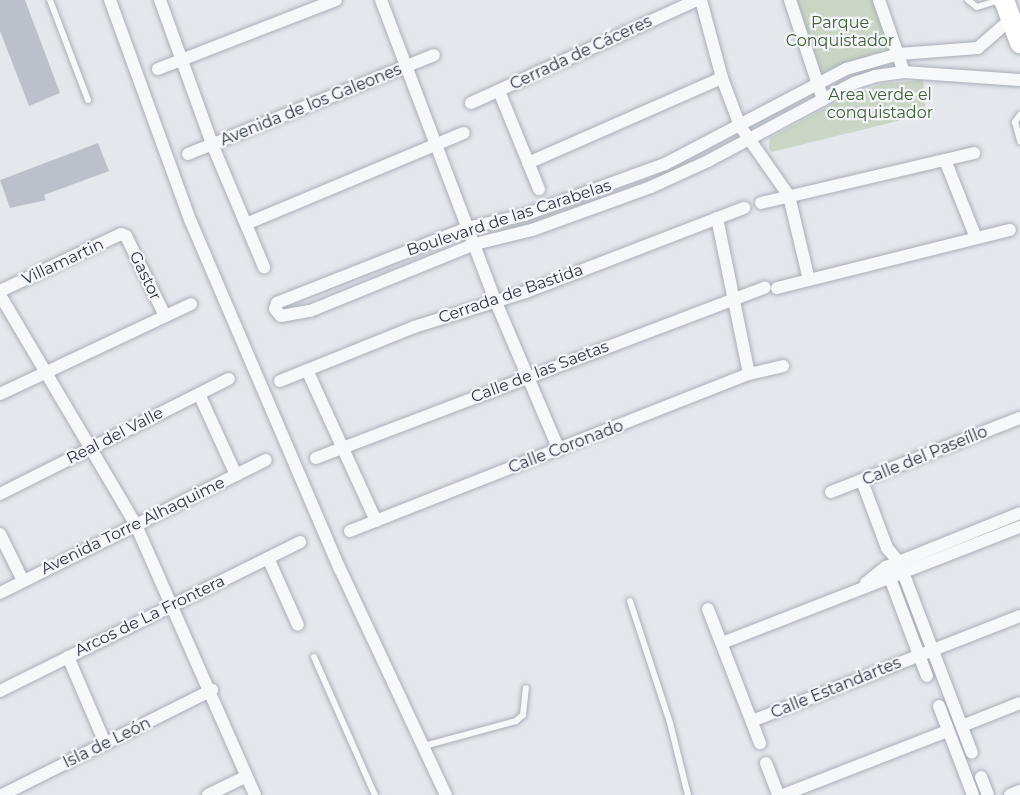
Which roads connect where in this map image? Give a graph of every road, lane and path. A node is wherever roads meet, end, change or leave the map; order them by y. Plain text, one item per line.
1 (50, 0) edge
2 (110, 0) edge
3 (160, 0) edge
4 (336, 0) edge
5 (381, 0) edge
6 (699, 0) edge
7 (790, 0) edge
8 (879, 0) edge
9 (968, 0) edge
10 (1002, 0) edge
11 (1011, 19) junction
12 (1020, 43) edge
13 (900, 54) junction
14 (434, 55) dead end
15 (183, 60) junction
16 (404, 68) junction
17 (158, 69) dead end
18 (904, 72) junction
19 (722, 78) junction
20 (1020, 80) edge
21 (815, 84) junction
22 (499, 92) junction
23 (88, 100) dead end
24 (823, 100) junction
25 (471, 103) dead end
26 (1020, 115) edge
27 (740, 126) junction
28 (464, 134) dead end
29 (748, 140) junction
30 (1020, 141) edge
31 (212, 144) junction
32 (434, 145) junction
33 (974, 153) dead end
34 (188, 154) dead end
35 (945, 160) junction
36 (528, 163) junction
37 (539, 189) dead end
38 (789, 196) junction
39 (761, 203) dead end
40 (744, 208) dead end
41 (717, 218) junction
42 (246, 224) junction
43 (467, 228) junction
44 (1010, 230) dead end
45 (126, 236) joint
46 (976, 238) junction
47 (475, 244) junction
48 (264, 267) dead end
49 (809, 280) junction
50 (0, 293) edge
51 (734, 296) junction
52 (495, 300) junction
53 (191, 304) dead end
54 (165, 316) junction
55 (783, 366) dead end
56 (307, 369) junction
57 (45, 371) junction
58 (749, 374) junction
59 (528, 376) junction
60 (229, 379) dead end
61 (280, 381) dead end
62 (0, 394) edge
63 (199, 394) junction
64 (1020, 418) edge
65 (92, 448) junction
66 (342, 448) junction
67 (559, 450) junction
68 (316, 458) dead end
69 (266, 460) dead end
70 (236, 475) junction
71 (862, 481) junction
72 (831, 492) dead end
73 (0, 494) edge
74 (1020, 513) edge
75 (376, 521) junction
76 (135, 523) junction
77 (1020, 527) edge
78 (350, 531) dead end
79 (0, 534) edge
80 (300, 542) dead end
81 (887, 548) junction
82 (268, 558) junction
83 (901, 568) junction
84 (888, 573) junction
85 (23, 581) junction
86 (0, 593) edge
87 (630, 601) dead end
88 (172, 605) junction
89 (708, 609) dead end
90 (1020, 616) edge
91 (298, 626) dead end
92 (722, 643) junction
93 (933, 650) junction
94 (919, 656) junction
95 (68, 657) junction
96 (314, 657) dead end
97 (927, 676) dead end
98 (526, 688) dead end
99 (212, 690) junction
100 (0, 691) edge
101 (1020, 703) edge
102 (939, 706) dead end
103 (752, 721) junction
104 (962, 726) junction
105 (947, 731) junction
106 (105, 743) junction
107 (760, 743) dead end
108 (423, 746) junction
109 (972, 753) dead end
110 (766, 763) dead end
111 (247, 776) junction
112 (981, 777) dead end
113 (1020, 791) edge
114 (4, 794) edge
115 (208, 795) edge
116 (255, 795) edge
117 (375, 795) edge
118 (446, 795) edge
119 (687, 795) edge
120 (778, 795) edge
121 (783, 795) edge
122 (973, 795) edge
123 (988, 795) edge
124 (1010, 795) edge

1 - 23 lane
2 - 108 street
3 - 15 street
4 - 15 street
5 - 16 street
6 - 19 street, Cerrada de Cáceres
6 - 22 street, Cerrada de Cáceres
7 - 21 street
8 - 13 street
9 - 10 lane
10 - 11 main road
11 - 12 main road
11 - 13 street, Boulevard de las Carabelas
13 - 18 street
13 - 21 street, Boulevard de las Carabelas
14 - 16 street, Avenida de los Galeones
15 - 17 street
15 - 31 street
16 - 31 street, Avenida de los Galeones
16 - 32 street
18 - 20 street, Boulevard de las Carabelas
18 - 24 street, Boulevard de las Carabelas
19 - 27 street, Cerrada de Cáceres
19 - 36 street
21 - 24 street
21 - 27 street, Boulevard de las Carabelas
22 - 25 street, Cerrada de Cáceres
22 - 36 street, Cerrada de Cáceres
24 - 29 street, Boulevard de las Carabelas
26 - 30 lane
27 - 29 street
27 - 43 street, Boulevard de las Carabelas
28 - 32 street
29 - 38 street
29 - 47 street, Boulevard de las Carabelas
31 - 34 street, Avenida de los Galeones
31 - 42 street
32 - 42 street
32 - 43 street
33 - 35 street
35 - 38 street
35 - 46 street
36 - 37 street, Cerrada de Cáceres
38 - 39 street
38 - 49 street
40 - 41 street, Cerrada de Bastida
41 - 51 street
41 - 52 street, Cerrada de Bastida
42 - 48 street
43 - 47 street
43 - 47 street, Boulevard de las Carabelas
44 - 46 street
45 - 50 street, Villamartin
45 - 54 street, Gastor
46 - 49 street
47 - 52 street
49 - 51 street, Calle de las Saetas
50 - 57 street
51 - 58 street
51 - 59 street, Calle de las Saetas
52 - 56 street, Cerrada de Bastida
52 - 59 street
53 - 54 street
54 - 57 street
55 - 58 street, Calle Coronado
56 - 61 street, Cerrada de Bastida
56 - 66 street
57 - 62 street
57 - 65 street
58 - 67 street, Calle Coronado
59 - 66 street, Calle de las Saetas
59 - 67 street
60 - 63 street, Real del Valle
63 - 65 street, Real del Valle
63 - 70 street
64 - 71 street, Calle del Paseíllo
65 - 73 street, Real del Valle
65 - 76 street
66 - 68 street, Calle de las Saetas
66 - 75 street
67 - 75 street, Calle Coronado
69 - 70 street, Avenida Torre Alhaquime
70 - 76 street, Avenida Torre Alhaquime
71 - 72 street, Calle del Paseíllo
71 - 81 street, Calle Estandartes
74 - 83 street
75 - 78 street, Calle Coronado
76 - 85 street, Avenida Torre Alhaquime
76 - 88 street
77 - 83 street
79 - 85 street
80 - 82 street, Arcos de La Frontera
81 - 83 street, Calle Estandartes
81 - 84 street, Calle Estandartes
82 - 88 street, Arcos de La Frontera
82 - 91 street
83 - 84 street
83 - 93 street, Calle Estandartes
84 - 92 street
84 - 94 street, Calle Estandartes
85 - 86 street, Avenida Torre Alhaquime
87 - 119 lane
88 - 95 street, Arcos de La Frontera
88 - 99 street
89 - 92 street
90 - 93 street, Calle Estandartes
92 - 103 street
93 - 94 street, Calle Estandartes
93 - 104 street, Calle Estandartes
94 - 97 street, Calle Estandartes
94 - 103 street, Calle Estandartes
95 - 100 street, Arcos de La Frontera
95 - 106 street
96 - 117 lane
98 - 108 lane
99 - 106 street, Isla de León
99 - 111 street
101 - 104 street
102 - 105 street
103 - 107 street
104 - 109 street, Calle Estandartes
105 - 121 street
105 - 122 street
106 - 114 street, Isla de León
108 - 118 street
110 - 120 street
111 - 115 street
111 - 116 street
112 - 123 street
113 - 124 street

